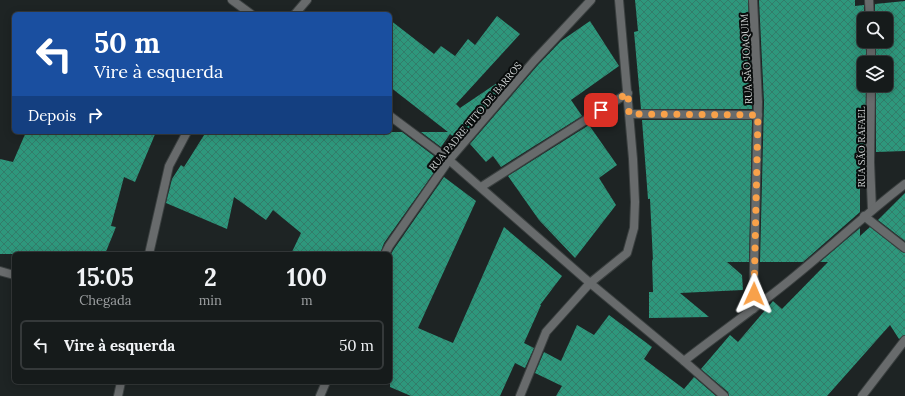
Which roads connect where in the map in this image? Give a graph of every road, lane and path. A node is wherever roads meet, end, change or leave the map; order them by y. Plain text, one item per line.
1 (232, 0) edge
2 (307, 0) edge
3 (591, 0) edge
4 (619, 0) edge
5 (753, 0) edge
6 (870, 0) edge
7 (247, 12) edge
8 (297, 12) edge
9 (870, 12) edge
10 (871, 92) edge
11 (628, 93) junction
12 (629, 114) junction
13 (758, 115) junction
14 (392, 117) edge
15 (186, 134) edge
16 (449, 160) junction
17 (905, 184) edge
18 (481, 186) junction
19 (872, 210) junction
20 (864, 216) junction
21 (905, 248) edge
22 (149, 252) edge
23 (386, 252) edge
24 (0, 271) edge
25 (12, 274) edge
26 (590, 284) junction
27 (754, 309) junction
28 (905, 340) edge
29 (684, 361) junction
30 (121, 384) edge
31 (325, 384) edge
32 (118, 396) edge
33 (320, 396) edge
34 (520, 396) edge
35 (724, 396) edge
36 (862, 396) edge

1 - 7 street
2 - 8 street
3 - 16 street, RUA PADRE TITO DE BARROS
4 - 11 street
5 - 13 street, RUA SÃO JOAQUIM
6 - 9 street
10 - 19 street, RUA SÃO RAFAEL
11 - 12 street
11 - 18 street
12 - 13 street
12 - 26 street
13 - 27 street, RUA SÃO JOAQUIM
14 - 16 street
15 - 22 street
16 - 18 street
16 - 23 street, RUA PADRE TITO DE BARROS
17 - 19 street
18 - 26 street
19 - 20 street
20 - 21 street
20 - 27 street
24 - 25 street
26 - 29 street
26 - 34 street
27 - 29 street
28 - 36 street
29 - 35 street
30 - 32 street
31 - 33 street

